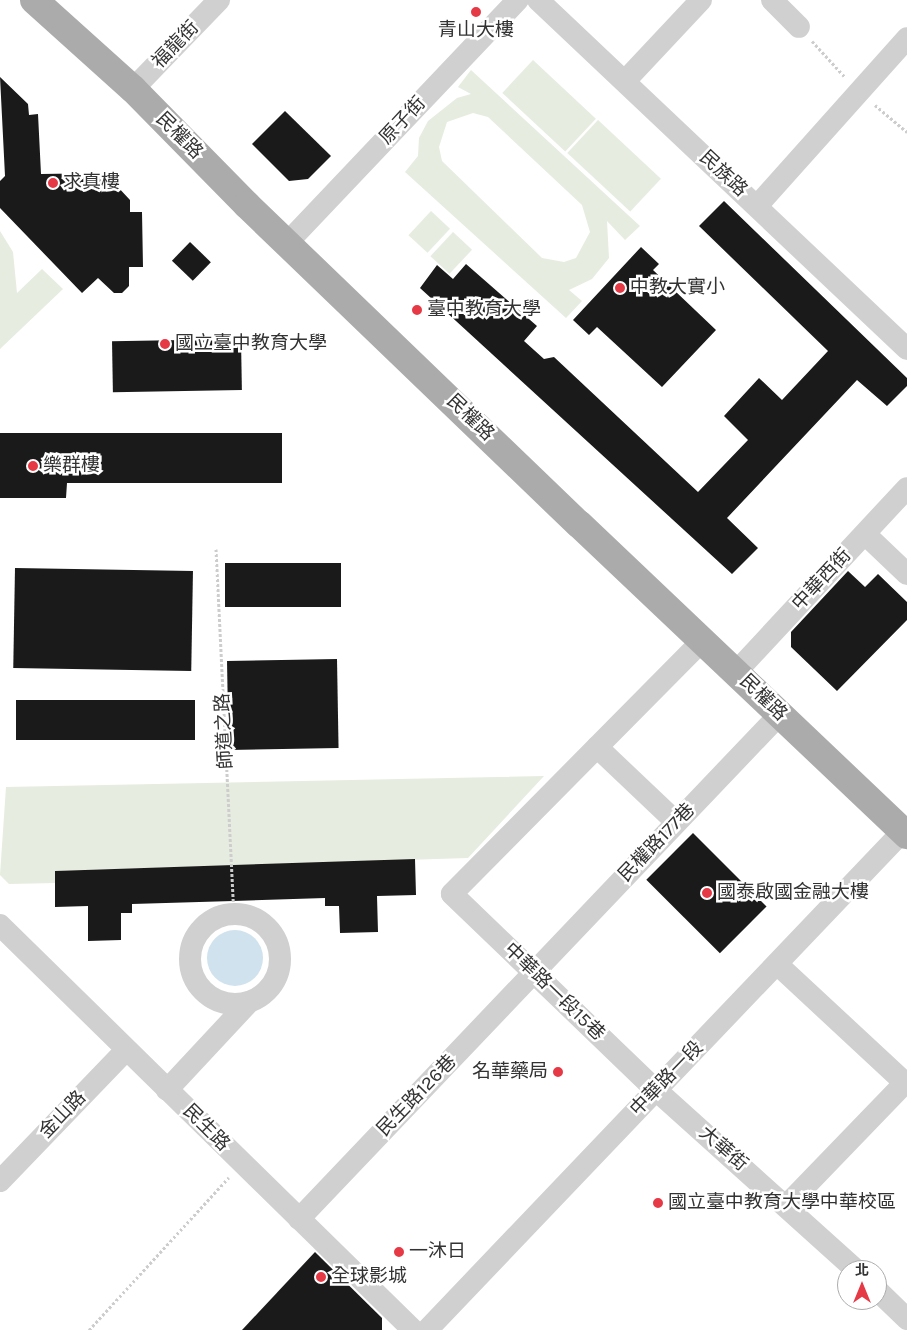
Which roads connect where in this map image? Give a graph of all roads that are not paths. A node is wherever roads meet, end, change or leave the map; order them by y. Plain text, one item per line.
1 (34, 0) edge
2 (219, 0) edge
3 (518, 0) edge
4 (538, 0) edge
5 (701, 0) edge
6 (772, 0) edge
7 (799, 27) road end
8 (907, 38) edge
9 (624, 80) junction
10 (134, 90) junction
11 (757, 206) junction
12 (288, 242) junction
13 (907, 349) edge
14 (907, 488) edge
15 (865, 534) junction
16 (907, 574) edge
17 (703, 640) junction
18 (736, 672) junction
19 (780, 714) junction
20 (596, 747) junction
21 (676, 822) junction
22 (906, 831) edge
23 (0, 925) edge
24 (777, 964) junction
25 (534, 972) junction
26 (249, 1002) junction
27 (126, 1050) junction
28 (906, 1084) edge
29 (167, 1090) junction
30 (656, 1090) junction
31 (2, 1175) edge
32 (788, 1205) junction
33 (299, 1219) junction
34 (846, 1260) edge
35 (887, 1300) edge
36 (907, 1319) edge
37 (413, 1330) edge
38 (427, 1330) edge

1 - 10 main road, 民權路
2 - 10 street, 福龍街
3 - 12 street, 原子街
4 - 9 street, 民族路
5 - 9 street
6 - 7 street
8 - 11 street
9 - 11 street, 民族路
10 - 12 main road, 民權路
11 - 13 street, 民族路
12 - 17 main road, 民權路
14 - 15 street, 中華西街
15 - 16 street
15 - 18 street, 中華西街
17 - 18 main road, 民權路
17 - 20 street
18 - 19 main road, 民權路
19 - 21 street, 民權路177巷
19 - 22 main road, 民權路
20 - 21 street
20 - 25 street, 中華路一段15巷
21 - 25 street, 民權路177巷
22 - 24 street, 中華路一段
23 - 27 street, 民生路
24 - 28 street
24 - 30 street, 中華路一段
25 - 30 street, 中華路一段15巷
25 - 33 street, 民生路126巷
26 - 26 street
26 - 29 street
27 - 29 street, 民生路
27 - 31 street, 金山路
28 - 32 street
29 - 33 street, 民生路
30 - 32 street, 大華街
30 - 38 street, 中華路一段
32 - 34 street, 大華街
33 - 37 street, 民生路
35 - 36 street

